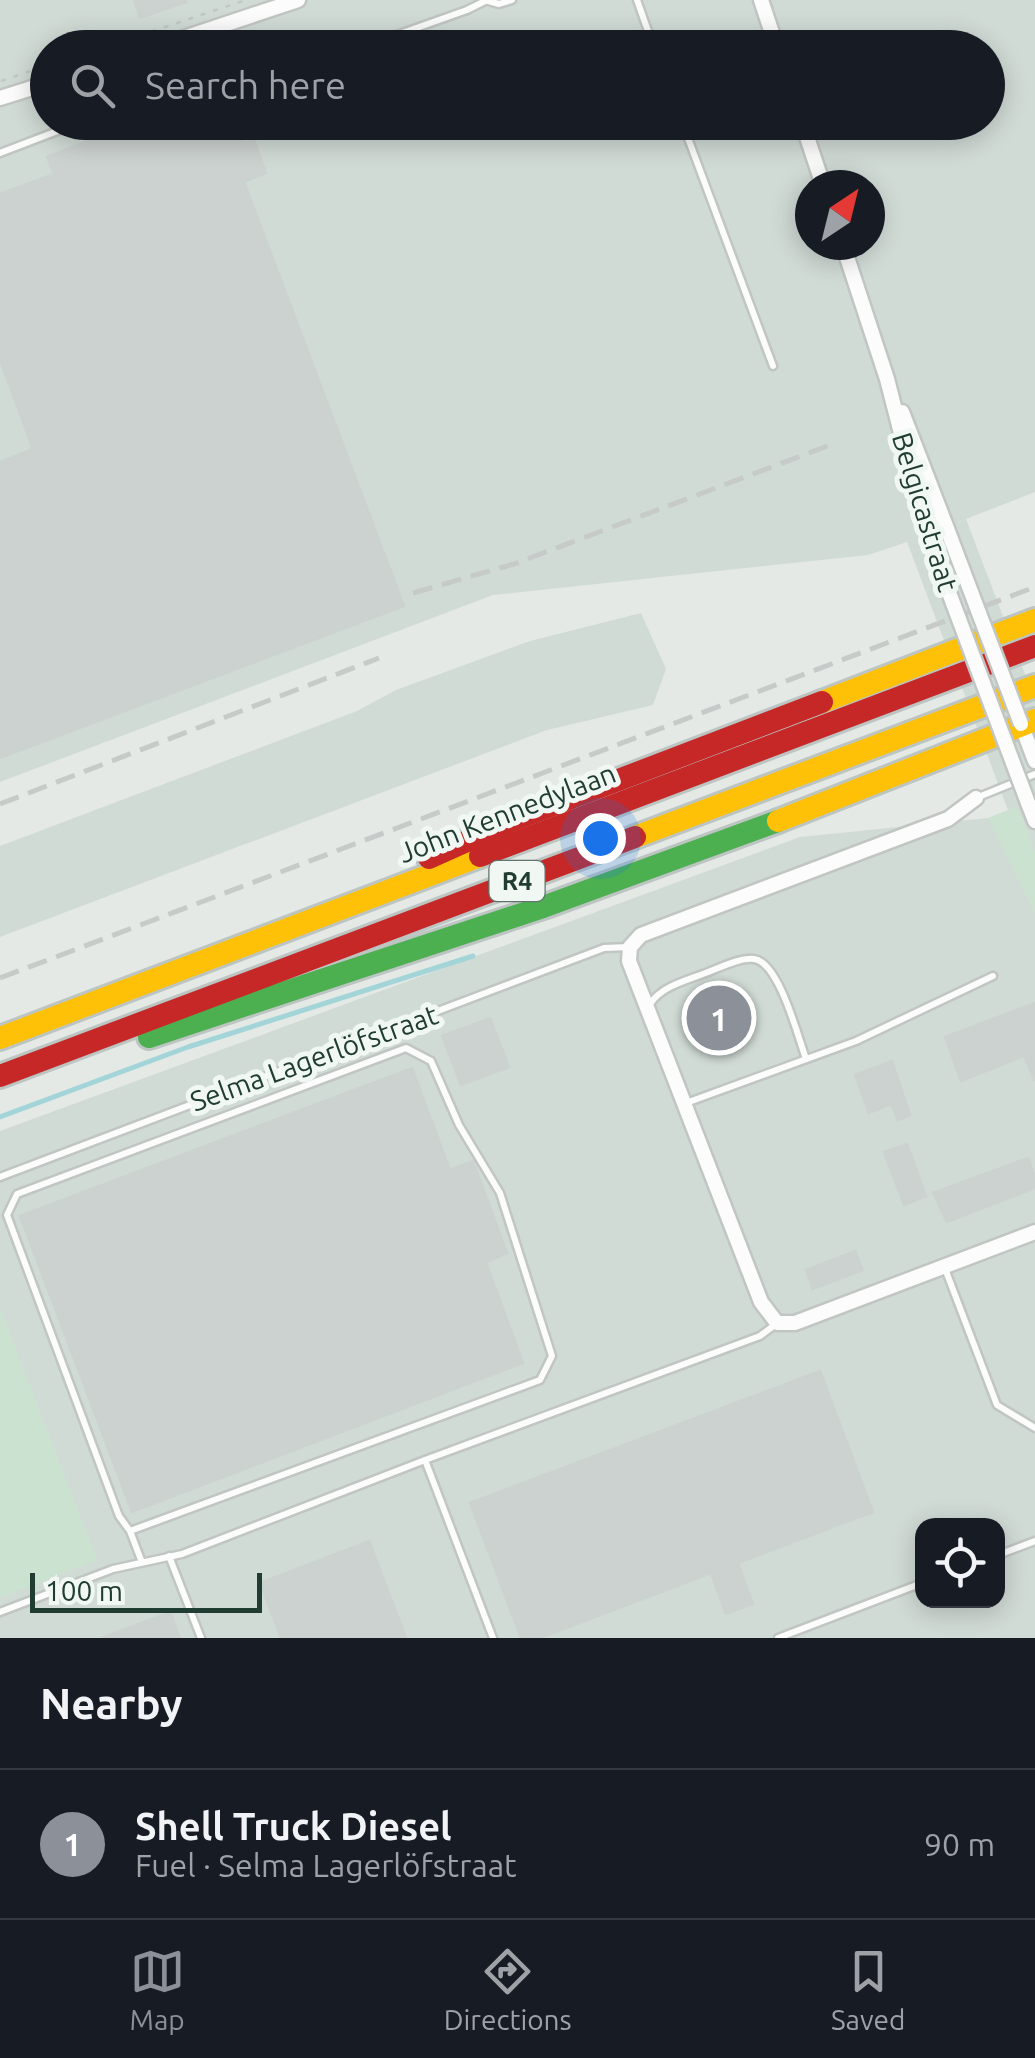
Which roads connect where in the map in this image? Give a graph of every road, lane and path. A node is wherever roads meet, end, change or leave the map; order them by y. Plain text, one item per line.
1 (246, 0) edge
2 (298, 0) edge
3 (485, 0) edge
4 (512, 0) edge
5 (636, 0) edge
6 (762, 0) edge
7 (156, 30) edge
8 (208, 30) edge
9 (411, 30) edge
10 (647, 30) edge
11 (772, 30) edge
12 (30, 72) edge
13 (0, 81) edge
14 (30, 89) edge
15 (0, 98) edge
16 (32, 140) edge
17 (689, 140) edge
18 (808, 140) edge
19 (0, 152) edge
20 (818, 170) edge
21 (848, 260) edge
22 (773, 366) dead end
23 (887, 379) junction
24 (1035, 620) edge
25 (978, 641) junction
26 (1035, 646) edge
27 (1035, 686) edge
28 (1035, 702) edge
29 (1023, 725) edge
30 (1035, 761) edge
31 (1035, 774) edge
32 (976, 798) joint
33 (1035, 822) edge
34 (263, 938) junction
35 (630, 947) junction
36 (992, 976) dead end
37 (648, 1009) junction
38 (0, 1038) edge
39 (140, 1040) junction
40 (806, 1059) junction
41 (0, 1076) edge
42 (0, 1092) edge
43 (684, 1104) junction
44 (0, 1176) edge
45 (1035, 1232) edge
46 (944, 1266) junction
47 (777, 1324) junction
48 (1035, 1428) edge
49 (425, 1460) junction
50 (130, 1531) junction
51 (1035, 1541) edge
52 (1005, 1552) edge
53 (170, 1556) junction
54 (141, 1560) junction
55 (915, 1587) edge
56 (0, 1612) edge
57 (201, 1638) edge
58 (494, 1638) edge
59 (778, 1638) edge

1 - 7 path
2 - 8 street
3 - 4 lane
3 - 9 lane
5 - 10 lane
6 - 11 street
12 - 13 path
14 - 15 street
16 - 19 lane
17 - 22 lane
18 - 20 street
21 - 23 street, Belgicastraat
23 - 25 street, Belgicastraat, bridge
23 - 25 street, Belgicastraat, bridge
24 - 25 highway
25 - 29 street, bridge
25 - 29 street, bridge
25 - 34 highway, R4
26 - 34 highway, John Kennedylaan / R4
27 - 41 highway, R4
28 - 39 highway, R4
29 - 30 street
29 - 33 street, bridge
29 - 39 highway
31 - 32 lane
32 - 35 street, Selma Lagerlöfstraat
34 - 38 highway, John Kennedylaan / R4
35 - 37 street
35 - 44 lane, Selma Lagerlöfstraat
36 - 40 lane
37 - 40 lane
37 - 43 street
39 - 42 highway, R4
40 - 43 lane
43 - 47 street
45 - 46 street
46 - 47 street
46 - 48 lane
47 - 49 lane
49 - 53 lane
49 - 58 lane
50 - 50 lane
50 - 54 lane
51 - 52 lane
53 - 54 lane
53 - 57 lane
54 - 56 lane
55 - 59 lane

